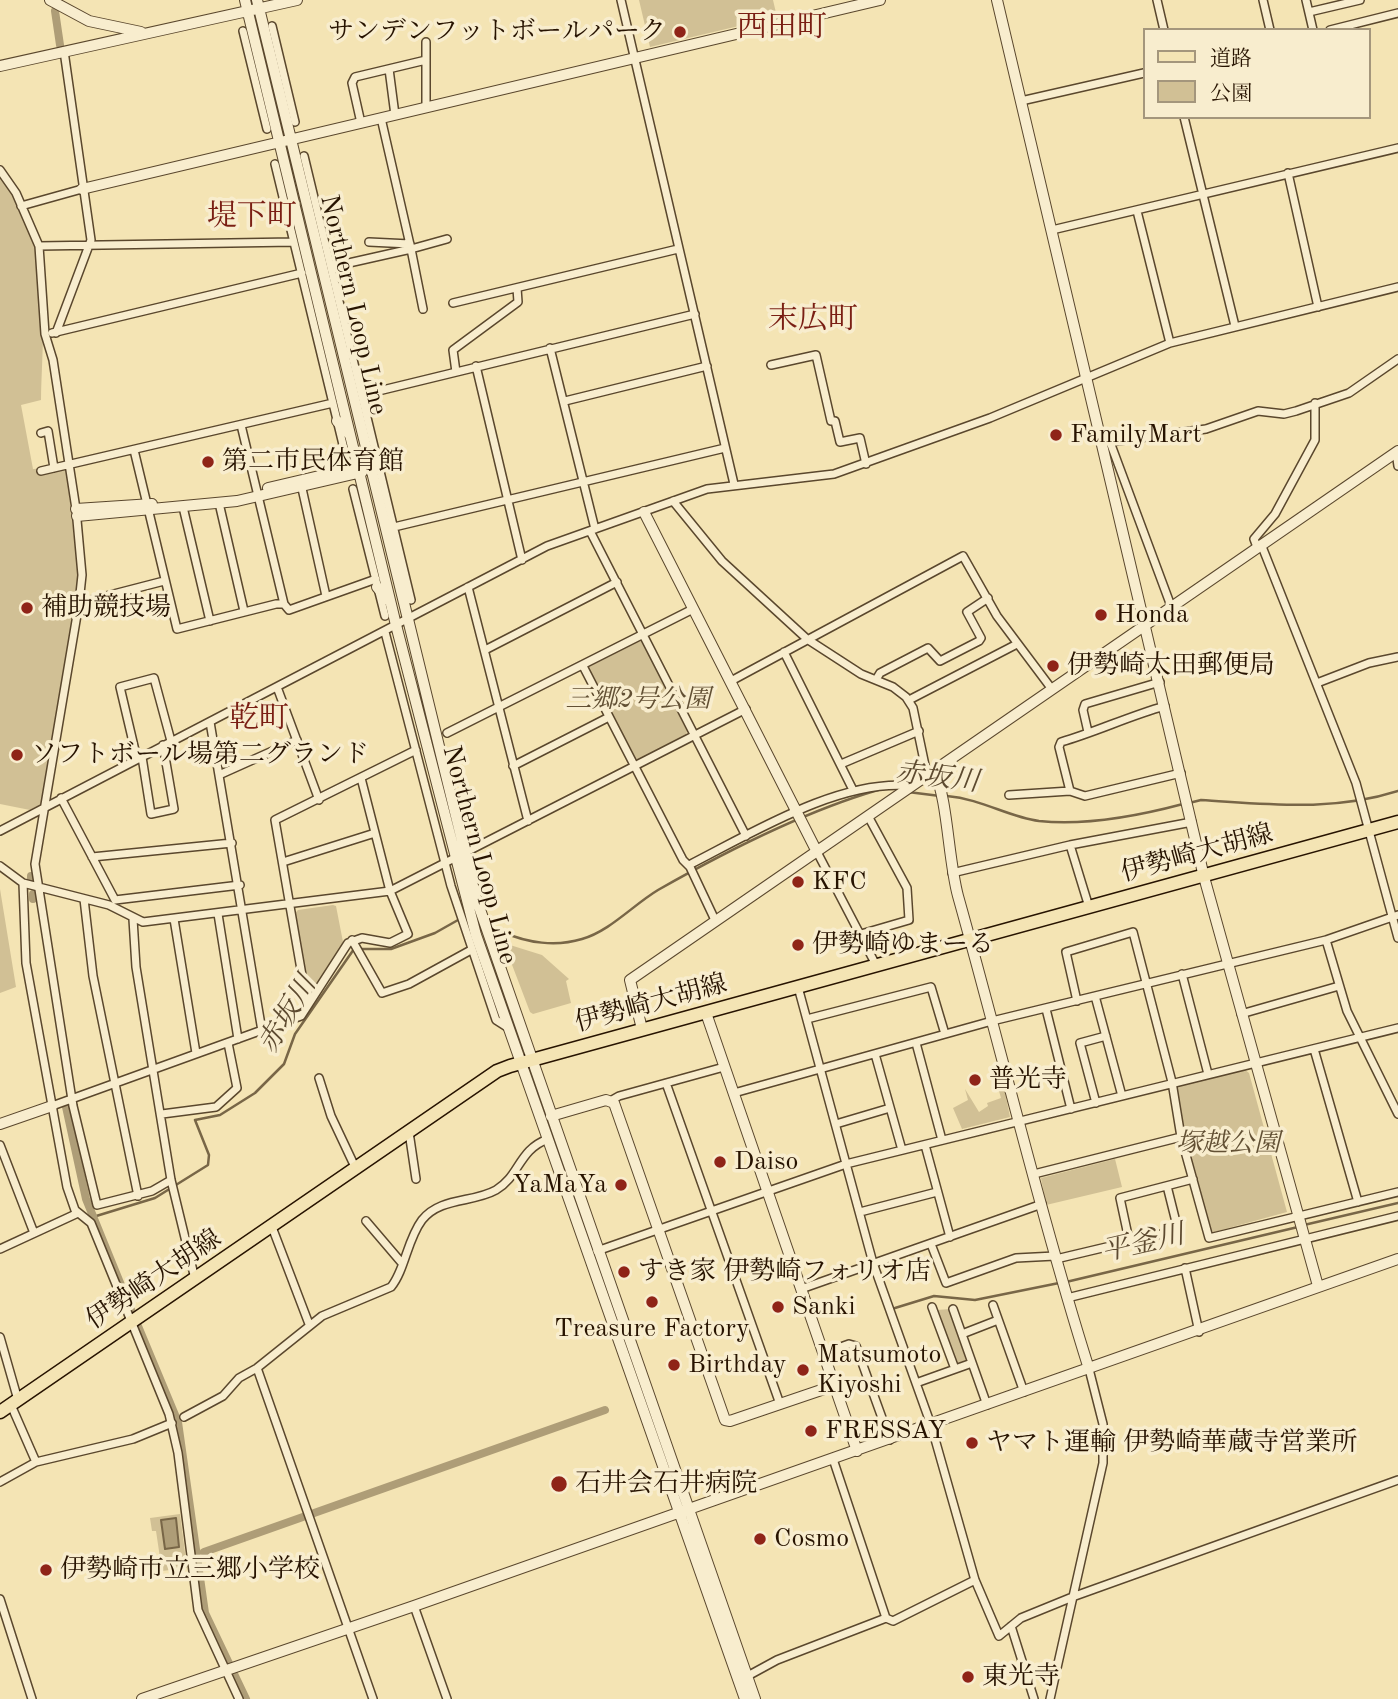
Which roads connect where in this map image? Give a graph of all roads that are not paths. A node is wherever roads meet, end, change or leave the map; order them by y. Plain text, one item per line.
1 (50, 0) edge
2 (245, 0) edge
3 (297, 0) edge
4 (621, 0) edge
5 (880, 0) edge
6 (997, 0) edge
7 (1157, 0) edge
8 (1263, 0) edge
9 (1306, 0) edge
10 (1360, 0) edge
11 (259, 5) edge
12 (248, 11) junction
13 (1309, 12) junction
14 (1398, 13) edge
15 (272, 26) dead end
16 (1164, 28) edge
17 (1270, 28) edge
18 (1313, 28) edge
19 (1338, 28) edge
20 (243, 31) dead end
21 (149, 33) junction
22 (426, 42) dead end
23 (268, 43) junction
24 (64, 51) junction
25 (278, 51) junction
26 (635, 58) junction
27 (426, 60) junction
28 (0, 65) edge
29 (261, 65) junction
30 (389, 69) junction
31 (1142, 73) edge
32 (254, 78) junction
33 (285, 80) junction
34 (280, 91) junction
35 (1021, 101) junction
36 (261, 105) junction
37 (426, 108) junction
38 (395, 115) junction
39 (273, 117) junction
40 (381, 118) junction
41 (1184, 119) edge
42 (295, 122) dead end
43 (361, 123) junction
44 (267, 130) dead end
45 (292, 140) junction
46 (279, 143) junction
47 (1398, 148) edge
48 (304, 156) dead end
49 (275, 164) dead end
50 (0, 170) edge
51 (299, 171) junction
52 (1288, 173) junction
53 (310, 179) junction
54 (82, 189) junction
55 (292, 192) junction
56 (1201, 194) junction
57 (21, 206) junction
58 (286, 209) junction
59 (1137, 211) junction
60 (1052, 230) junction
61 (447, 239) dead end
62 (294, 242) junction
63 (369, 242) dead end
64 (90, 244) junction
65 (39, 246) junction
66 (410, 246) junction
67 (678, 249) junction
68 (332, 271) junction
69 (302, 273) junction
70 (517, 288) junction
71 (1398, 288) edge
72 (328, 293) junction
73 (453, 303) dead end
74 (1318, 307) junction
75 (310, 308) junction
76 (423, 309) dead end
77 (695, 314) junction
78 (322, 317) junction
79 (335, 323) junction
80 (1235, 326) junction
81 (56, 332) junction
82 (45, 334) junction
83 (347, 334) junction
84 (328, 343) junction
85 (1170, 343) junction
86 (550, 348) junction
87 (322, 357) junction
88 (1398, 359) edge
89 (771, 365) dead end
90 (476, 366) junction
91 (706, 366) junction
92 (456, 372) junction
93 (1085, 377) junction
94 (362, 396) junction
95 (565, 401) junction
96 (333, 403) junction
97 (1315, 403) junction
98 (357, 412) junction
99 (337, 421) junction
100 (241, 425) junction
101 (41, 433) dead end
102 (351, 435) junction
103 (725, 448) junction
104 (134, 450) junction
105 (1397, 452) edge
106 (346, 457) dead end
107 (69, 464) junction
108 (866, 464) junction
109 (369, 466) junction
110 (1398, 466) edge
111 (54, 468) junction
112 (358, 470) junction
113 (41, 471) dead end
114 (584, 482) junction
115 (301, 484) junction
116 (734, 484) junction
117 (353, 489) dead end
118 (257, 494) junction
119 (377, 494) junction
120 (366, 500) junction
121 (508, 500) junction
122 (673, 501) junction
123 (219, 503) junction
124 (148, 507) junction
125 (183, 507) junction
126 (389, 508) junction
127 (644, 512) junction
128 (76, 513) junction
129 (361, 518) junction
130 (592, 530) junction
131 (395, 533) junction
132 (1259, 545) junction
133 (391, 553) junction
134 (522, 560) junction
135 (164, 581) junction
136 (377, 583) junction
137 (617, 583) junction
138 (468, 587) junction
139 (326, 596) junction
140 (988, 598) junction
141 (411, 600) dead end
142 (79, 603) junction
143 (391, 603) junction
144 (284, 604) junction
145 (1171, 606) junction
146 (693, 608) junction
147 (244, 611) junction
148 (385, 616) dead end
149 (407, 619) junction
150 (210, 621) junction
151 (1146, 623) junction
152 (396, 625) junction
153 (385, 632) junction
154 (643, 635) junction
155 (807, 639) junction
156 (1017, 644) junction
157 (485, 650) junction
158 (784, 652) junction
159 (1398, 657) edge
160 (583, 666) junction
161 (877, 678) junction
162 (731, 681) junction
163 (1160, 682) junction
164 (1317, 683) junction
165 (277, 687) junction
166 (1051, 688) junction
167 (909, 700) junction
168 (1165, 706) junction
169 (499, 709) junction
170 (746, 709) junction
171 (609, 717) junction
172 (210, 722) junction
173 (919, 731) junction
174 (1088, 732) junction
175 (447, 733) dead end
176 (695, 736) junction
177 (297, 740) junction
178 (167, 743) junction
179 (416, 750) junction
180 (139, 758) junction
181 (841, 764) junction
182 (513, 766) junction
183 (635, 767) junction
184 (931, 773) junction
185 (1181, 773) junction
186 (219, 775) junction
187 (360, 778) junction
188 (912, 786) junction
189 (853, 790) junction
190 (1070, 791) junction
191 (1009, 795) dead end
192 (61, 798) junction
193 (318, 800) junction
194 (44, 806) junction
195 (798, 815) junction
196 (868, 816) junction
197 (528, 821) junction
198 (1192, 822) junction
199 (1398, 822) edge
200 (1370, 830) junction
201 (0, 831) edge
202 (375, 833) junction
203 (746, 836) junction
204 (232, 843) junction
205 (1070, 845) junction
206 (816, 850) junction
207 (92, 857) junction
208 (455, 859) junction
209 (282, 862) junction
210 (689, 865) junction
211 (0, 866) edge
212 (952, 873) junction
213 (1204, 877) junction
214 (23, 883) junction
215 (240, 886) junction
216 (38, 888) junction
217 (390, 891) junction
218 (84, 899) junction
219 (291, 905) junction
220 (1089, 907) junction
221 (243, 911) junction
222 (218, 914) junction
223 (1395, 916) edge
224 (133, 919) junction
225 (174, 919) junction
226 (715, 920) junction
227 (861, 934) junction
228 (1398, 938) edge
229 (352, 940) junction
230 (971, 940) junction
231 (1326, 940) junction
232 (471, 950) junction
233 (1228, 963) junction
234 (876, 965) junction
235 (1182, 974) junction
236 (1146, 983) junction
237 (1339, 986) junction
238 (798, 987) junction
239 (1095, 996) junction
240 (1077, 1000) junction
241 (307, 1004) junction
242 (1046, 1009) junction
243 (706, 1013) junction
244 (1241, 1014) junction
245 (807, 1019) junction
246 (992, 1021) junction
247 (507, 1027) junction
248 (1398, 1028) edge
249 (642, 1029) junction
250 (262, 1031) junction
251 (945, 1034) junction
252 (1106, 1036) junction
253 (1362, 1037) junction
254 (238, 1039) junction
255 (228, 1043) junction
256 (916, 1043) junction
257 (1314, 1049) junction
258 (197, 1053) junction
259 (875, 1054) junction
260 (526, 1061) junction
261 (1255, 1063) junction
262 (724, 1067) junction
263 (155, 1068) junction
264 (821, 1068) junction
265 (1208, 1074) junction
266 (319, 1078) dead end
267 (1172, 1082) junction
268 (666, 1083) junction
269 (113, 1084) junction
270 (734, 1093) junction
271 (1122, 1096) junction
272 (72, 1099) junction
273 (612, 1100) junction
274 (1096, 1103) junction
275 (52, 1106) junction
276 (890, 1108) junction
277 (1071, 1109) junction
278 (162, 1114) junction
279 (1398, 1114) edge
280 (551, 1115) junction
281 (1019, 1122) junction
282 (0, 1124) edge
283 (836, 1124) junction
284 (409, 1132) junction
285 (1181, 1138) junction
286 (548, 1139) junction
287 (942, 1140) junction
288 (0, 1145) edge
289 (925, 1145) junction
290 (902, 1150) junction
291 (846, 1164) junction
292 (356, 1169) junction
293 (1034, 1174) junction
294 (416, 1179) dead end
295 (1193, 1179) junction
296 (170, 1180) junction
297 (1167, 1186) junction
298 (768, 1192) junction
299 (937, 1192) junction
300 (1398, 1192) edge
301 (138, 1196) junction
302 (1358, 1202) junction
303 (1042, 1204) junction
304 (711, 1211) junction
305 (860, 1212) junction
306 (78, 1213) junction
307 (1398, 1216) edge
308 (1300, 1217) junction
309 (366, 1221) dead end
310 (272, 1227) junction
311 (658, 1230) junction
312 (34, 1233) junction
313 (1305, 1236) junction
314 (950, 1237) junction
315 (1129, 1240) junction
316 (931, 1244) junction
317 (0, 1249) edge
318 (597, 1251) junction
319 (1055, 1257) junction
320 (1398, 1259) edge
321 (401, 1262) junction
322 (873, 1264) junction
323 (1185, 1268) junction
324 (195, 1279) junction
325 (1318, 1286) junction
326 (802, 1289) junction
327 (1066, 1295) junction
328 (993, 1305) dead end
329 (932, 1307) dead end
330 (953, 1309) dead end
331 (998, 1320) junction
332 (131, 1323) junction
333 (309, 1325) junction
334 (1199, 1332) junction
335 (962, 1334) junction
336 (0, 1337) edge
337 (824, 1353) junction
338 (972, 1363) junction
339 (257, 1368) junction
340 (955, 1369) junction
341 (1090, 1369) junction
342 (916, 1383) junction
343 (834, 1386) junction
344 (1024, 1392) junction
345 (780, 1404) junction
346 (987, 1405) junction
347 (10, 1406) edge
348 (184, 1416) dead end
349 (172, 1423) junction
350 (931, 1425) junction
351 (890, 1440) junction
352 (857, 1451) junction
353 (833, 1460) junction
354 (36, 1462) junction
355 (1398, 1480) edge
356 (0, 1482) edge
357 (690, 1509) junction
358 (679, 1513) junction
359 (975, 1580) junction
360 (1075, 1596) junction
361 (0, 1599) edge
362 (414, 1606) junction
363 (886, 1618) junction
364 (2, 1620) edge
365 (1011, 1626) junction
366 (349, 1629) junction
367 (232, 1669) junction
368 (743, 1679) junction
369 (32, 1699) edge
370 (142, 1699) edge
371 (239, 1699) edge
372 (373, 1699) edge
373 (447, 1699) edge
374 (745, 1699) edge
375 (755, 1699) edge
376 (1034, 1699) edge
377 (1050, 1699) edge

1 - 21 street
2 - 12 street, Northern Loop Line
3 - 11 street
4 - 26 street
5 - 26 street
6 - 35 street
7 - 16 street
8 - 17 street
9 - 13 street
10 - 13 street
11 - 12 street
11 - 23 street, Northern Loop Line
12 - 21 street
12 - 29 street, Northern Loop Line
13 - 18 street
14 - 19 street
15 - 25 street
20 - 32 street
21 - 24 street
22 - 27 street
23 - 25 street
23 - 34 street, Northern Loop Line
24 - 28 street
24 - 54 street
25 - 33 street
26 - 37 street
26 - 67 street
27 - 30 street
27 - 37 street
29 - 32 street
29 - 39 street, Northern Loop Line
30 - 38 street
30 - 43 street
31 - 35 street
32 - 36 street
33 - 34 street
33 - 42 street
34 - 45 street, Northern Loop Line
35 - 60 street
36 - 39 street
36 - 44 street
37 - 38 street
38 - 40 street
39 - 46 street, Northern Loop Line
40 - 43 street
40 - 66 street
41 - 56 street
43 - 45 street
45 - 46 street
45 - 51 street, Northern Loop Line
46 - 54 street
46 - 55 street, Northern Loop Line
47 - 52 street
48 - 53 street
49 - 58 street
50 - 57 street
51 - 53 street
51 - 72 street, Northern Loop Line
52 - 56 street
52 - 74 street
53 - 68 street
54 - 57 street
54 - 64 street
55 - 58 street
55 - 78 street, Northern Loop Line
56 - 59 street
56 - 80 street
57 - 65 street
58 - 62 street
59 - 60 street
59 - 85 street
60 - 93 street
61 - 66 street
62 - 64 street
62 - 69 street
63 - 66 street
64 - 65 street
64 - 81 street
65 - 82 street
66 - 68 street
66 - 76 street
67 - 70 street
67 - 77 street
68 - 72 street
68 - 83 street
69 - 75 street
69 - 81 street
70 - 73 street
70 - 92 street
71 - 74 street
72 - 79 street, Northern Loop Line
74 - 80 street
75 - 78 street
75 - 87 street
77 - 86 street
77 - 91 street
78 - 84 street, Northern Loop Line
79 - 83 street
79 - 98 street, Northern Loop Line
80 - 85 street
81 - 82 street
82 - 107 street
83 - 94 street
84 - 87 street
84 - 102 street, Northern Loop Line
85 - 93 street
86 - 90 street
86 - 95 street
87 - 96 street
88 - 97 street
89 - 108 street
90 - 92 street
90 - 121 street
91 - 95 street
91 - 103 street
92 - 94 street
93 - 108 street
93 - 151 street
94 - 98 street
94 - 126 street
95 - 114 street
96 - 99 street
96 - 100 street
97 - 132 street
97 - 145 street
98 - 109 street, Northern Loop Line
99 - 102 street
99 - 106 street
100 - 104 street
100 - 118 street
101 - 111 street
102 - 112 street, Northern Loop Line
103 - 114 street
103 - 116 street
104 - 107 street
104 - 124 street
105 - 110 street
105 - 132 street
107 - 111 street
107 - 128 street
108 - 116 street
109 - 112 street
109 - 119 street, Northern Loop Line
111 - 113 street
112 - 115 street
112 - 120 street, Northern Loop Line
114 - 121 street
114 - 130 street
115 - 118 street
115 - 139 street
116 - 122 street
117 - 129 street
118 - 123 street
118 - 124 street
118 - 144 street
119 - 126 street
119 - 133 street, Northern Loop Line
120 - 129 street
120 - 143 street, Northern Loop Line
121 - 131 street
121 - 134 street
122 - 127 street
122 - 155 street
123 - 125 street
123 - 147 street
124 - 125 street
124 - 128 street
124 - 135 street
125 - 150 street
126 - 131 street
127 - 130 street
127 - 146 street
128 - 142 street
129 - 136 street
130 - 134 street
130 - 137 street
131 - 133 street
131 - 141 street
132 - 145 street
132 - 164 street
133 - 149 street, Northern Loop Line
134 - 138 street
135 - 142 street
135 - 150 street
136 - 139 street
136 - 143 street
136 - 148 street
137 - 154 street
137 - 157 street
138 - 149 street
138 - 157 street
139 - 144 street
140 - 155 street
140 - 156 street
140 - 161 street
142 - 194 street
143 - 152 street, Northern Loop Line
144 - 147 street
145 - 151 street
146 - 154 street
146 - 162 street
147 - 150 street
149 - 152 street
149 - 208 street, Northern Loop Line
151 - 163 street
151 - 166 street
152 - 153 street
152 - 208 street, Northern Loop Line
153 - 165 street
153 - 179 street
154 - 160 street
154 - 176 street
155 - 158 street
155 - 161 street
156 - 166 street
156 - 167 street
157 - 169 street
158 - 162 street
158 - 181 street
159 - 164 street
160 - 169 street
160 - 171 street
161 - 167 street
162 - 170 street
163 - 168 street
163 - 174 street
164 - 200 street
165 - 172 street
165 - 177 street
166 - 184 street
167 - 173 street
168 - 174 street
168 - 185 street
169 - 175 street
169 - 182 street
170 - 176 street
170 - 195 street
171 - 182 street
171 - 183 street
172 - 178 street
172 - 186 street
173 - 181 street
173 - 184 street
174 - 190 street
176 - 183 street
176 - 203 street
177 - 186 street
177 - 193 street
178 - 180 street
178 - 180 street
178 - 180 street
179 - 187 street
179 - 208 street
180 - 192 street
181 - 189 street
182 - 197 street
183 - 197 street
183 - 210 street
184 - 188 street
184 - 212 street
185 - 190 street
185 - 198 street
186 - 204 street
187 - 193 street
187 - 202 street
188 - 189 street
188 - 196 street
189 - 195 street
190 - 191 street
192 - 194 street
192 - 207 street
193 - 209 street
194 - 201 street
194 - 216 street
195 - 203 street
195 - 206 street
196 - 206 street
196 - 227 street
197 - 208 street
198 - 205 street
198 - 213 street
199 - 200 main road, 伊勢崎大胡線
200 - 213 main road, 伊勢崎大胡線
200 - 223 street
202 - 209 street
202 - 217 street
203 - 210 street
204 - 207 street
204 - 215 street
205 - 212 street
205 - 220 street
206 - 226 street
206 - 227 street
207 - 215 street
208 - 217 street
208 - 232 street
208 - 247 street, Northern Loop Line
208 - 260 street, Northern Loop Line
209 - 219 street
210 - 226 street
211 - 214 street
212 - 230 street
213 - 220 main road, 伊勢崎大胡線
213 - 233 street
214 - 216 street
214 - 275 street
215 - 221 street
216 - 218 street
216 - 272 street
217 - 219 street
217 - 229 street
218 - 224 street
218 - 269 street
219 - 221 street
219 - 241 street
220 - 230 main road, 伊勢崎大胡線
221 - 222 street
221 - 250 street
222 - 225 street
222 - 254 street
223 - 228 street
223 - 231 street
224 - 225 street
224 - 263 street
225 - 258 street
226 - 249 street
227 - 234 street
229 - 232 street
229 - 241 street
230 - 234 main road, 伊勢崎大胡線
230 - 246 street
231 - 233 street
231 - 237 street
232 - 247 street
233 - 235 street
233 - 244 street
234 - 238 main road, 伊勢崎大胡線
235 - 236 street
235 - 265 street
236 - 239 street
236 - 240 street
236 - 267 street
237 - 244 street
237 - 253 street
238 - 243 main road, 伊勢崎大胡線
238 - 245 street
239 - 240 street
239 - 252 street
240 - 242 street
241 - 250 street
242 - 246 street
242 - 277 street
243 - 249 main road, 伊勢崎大胡線
243 - 262 street
244 - 261 street
245 - 251 street
245 - 264 street
246 - 251 street
246 - 281 street
247 - 260 street, Northern Loop Line
248 - 253 street
249 - 260 main road, 伊勢崎大胡線
250 - 254 street
251 - 256 street
252 - 271 street
252 - 274 street
253 - 257 street
253 - 279 street
254 - 255 street
255 - 258 street
255 - 278 street
256 - 259 street
256 - 287 street
257 - 261 street
257 - 302 street
258 - 263 street
259 - 264 street
259 - 276 street
260 - 280 street, Northern Loop Line
260 - 284 main road, 伊勢崎大胡線
260 - 286 street, Northern Loop Line
261 - 265 street
261 - 308 street
262 - 268 street
262 - 270 street
263 - 269 street
263 - 278 street
264 - 270 street
264 - 283 street
265 - 267 street
266 - 292 street
267 - 271 street
267 - 285 street
268 - 273 street
268 - 304 street
269 - 272 street
269 - 301 street
270 - 298 street
271 - 274 street
272 - 275 street
272 - 301 street
273 - 280 street
273 - 311 street
274 - 277 street
275 - 282 street
275 - 306 street
276 - 283 street
276 - 290 street
277 - 281 street
278 - 296 street
280 - 318 street, Northern Loop Line
281 - 287 street
281 - 293 street
283 - 291 street
284 - 292 main road, 伊勢崎大胡線
284 - 294 street
285 - 293 street
285 - 295 street
286 - 321 street
286 - 358 street, Northern Loop Line
287 - 289 street
288 - 312 street
289 - 290 street
289 - 299 street
290 - 291 street
291 - 298 street
291 - 305 street
292 - 310 main road, 伊勢崎大胡線
293 - 303 street
295 - 297 street
295 - 308 street
296 - 301 street
296 - 324 street
297 - 315 street
297 - 315 street
298 - 304 street
298 - 326 street
299 - 305 street
299 - 314 street
300 - 302 street
302 - 308 street
303 - 314 street
303 - 319 street
304 - 311 street
304 - 345 street
305 - 322 street
306 - 312 street
306 - 332 street
307 - 313 street
308 - 313 street
309 - 321 street
310 - 324 main road, 伊勢崎大胡線
310 - 333 street
311 - 318 street
311 - 345 street
312 - 317 street
313 - 323 street
313 - 325 street
314 - 316 street
315 - 319 street
316 - 319 street
316 - 322 street
318 - 357 street, Northern Loop Line
319 - 327 street
320 - 325 street
321 - 333 street
322 - 326 street
322 - 342 street
323 - 327 street
323 - 334 street
324 - 332 main road, 伊勢崎大胡線
325 - 334 street
326 - 337 street
327 - 341 street
328 - 331 street
329 - 340 street
330 - 335 street
331 - 335 street
331 - 344 street
332 - 347 main road, 伊勢崎大胡線
332 - 349 street
333 - 339 street
334 - 341 street
335 - 338 street
336 - 347 street
337 - 343 street
337 - 351 street
338 - 340 street
338 - 346 street
339 - 348 street
339 - 366 street
340 - 342 street
341 - 344 street
341 - 360 street
342 - 350 street
343 - 345 street
343 - 352 street
344 - 346 street
346 - 350 street
347 - 354 street
349 - 354 street
349 - 367 street
350 - 351 street
350 - 359 street
351 - 352 street
352 - 353 street
353 - 357 street
353 - 363 street
354 - 356 street
355 - 360 street
357 - 358 street
357 - 368 street, Northern Loop Line
358 - 362 street
358 - 368 street, Northern Loop Line
359 - 363 street
359 - 365 street
360 - 365 street
360 - 377 street
361 - 364 street
362 - 366 street
362 - 373 street
363 - 368 street
364 - 369 street
365 - 376 street
366 - 367 street
366 - 372 street
367 - 370 street
367 - 371 street
368 - 374 street, Northern Loop Line
368 - 375 street, Northern Loop Line

